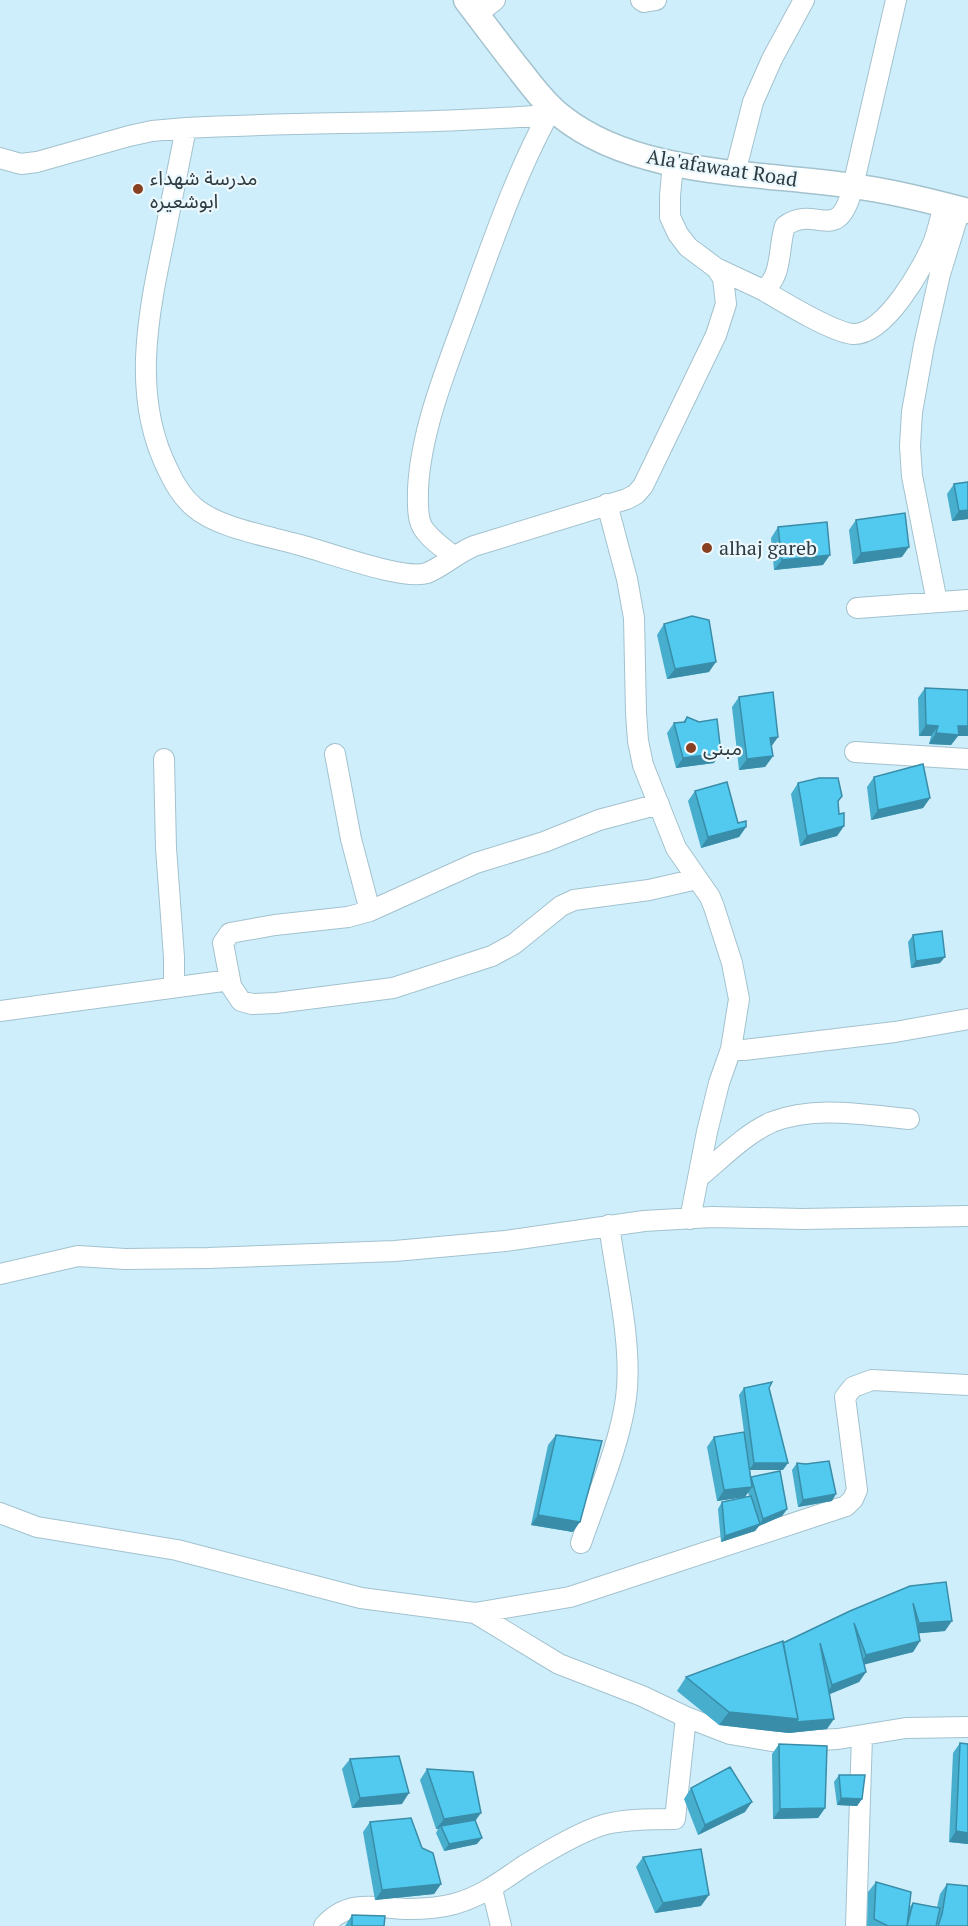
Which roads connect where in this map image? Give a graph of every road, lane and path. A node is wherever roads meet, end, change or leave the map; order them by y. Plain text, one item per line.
1 (641, 0) edge
2 (656, 0) edge
3 (804, 0) edge
4 (896, 0) edge
5 (479, 5) edge
6 (553, 115) junction
7 (186, 128) junction
8 (0, 158) edge
9 (673, 163) junction
10 (735, 173) junction
11 (854, 186) junction
12 (957, 209) edge
13 (716, 267) junction
14 (763, 290) junction
15 (607, 504) junction
16 (454, 557) junction
17 (968, 600) edge
18 (937, 602) junction
19 (857, 608) dead end
20 (855, 752) dead end
21 (335, 754) dead end
22 (164, 759) dead end
23 (968, 759) edge
24 (659, 804) junction
25 (697, 879) junction
26 (370, 910) junction
27 (230, 980) junction
28 (174, 987) junction
29 (0, 1011) edge
30 (968, 1019) edge
31 (731, 1049) junction
32 (909, 1119) dead end
33 (699, 1177) junction
34 (968, 1216) edge
35 (690, 1219) junction
36 (609, 1225) junction
37 (0, 1274) edge
38 (968, 1385) edge
39 (0, 1513) edge
40 (581, 1544) dead end
41 (475, 1614) junction
42 (686, 1717) junction
43 (968, 1727) edge
44 (862, 1736) junction
45 (492, 1889) junction
46 (324, 1926) edge
47 (501, 1926) edge
48 (856, 1926) edge

1 - 2 street
3 - 10 street
4 - 11 street
5 - 6 street, Ala'afawaat Road
6 - 7 street
6 - 9 street, Ala'afawaat Road
6 - 16 street
7 - 8 street
7 - 16 street
9 - 10 street, Ala'afawaat Road
9 - 13 street
10 - 11 street, Ala'afawaat Road
11 - 12 street, Ala'afawaat Road
11 - 14 street
12 - 14 street
12 - 18 street
13 - 14 street
13 - 15 street
15 - 16 street
15 - 24 street
17 - 18 street
18 - 19 street
20 - 23 street
21 - 26 street
22 - 28 street
24 - 25 street
24 - 26 street
25 - 27 street
25 - 31 street
26 - 27 street
27 - 28 street
28 - 29 street
30 - 31 street
31 - 33 street
32 - 33 street
33 - 35 street
34 - 35 street
35 - 36 street
36 - 37 street
36 - 40 street
38 - 41 street
39 - 41 street
41 - 42 street
42 - 44 street
42 - 45 street
43 - 44 street
44 - 48 street
45 - 46 street
45 - 47 street

